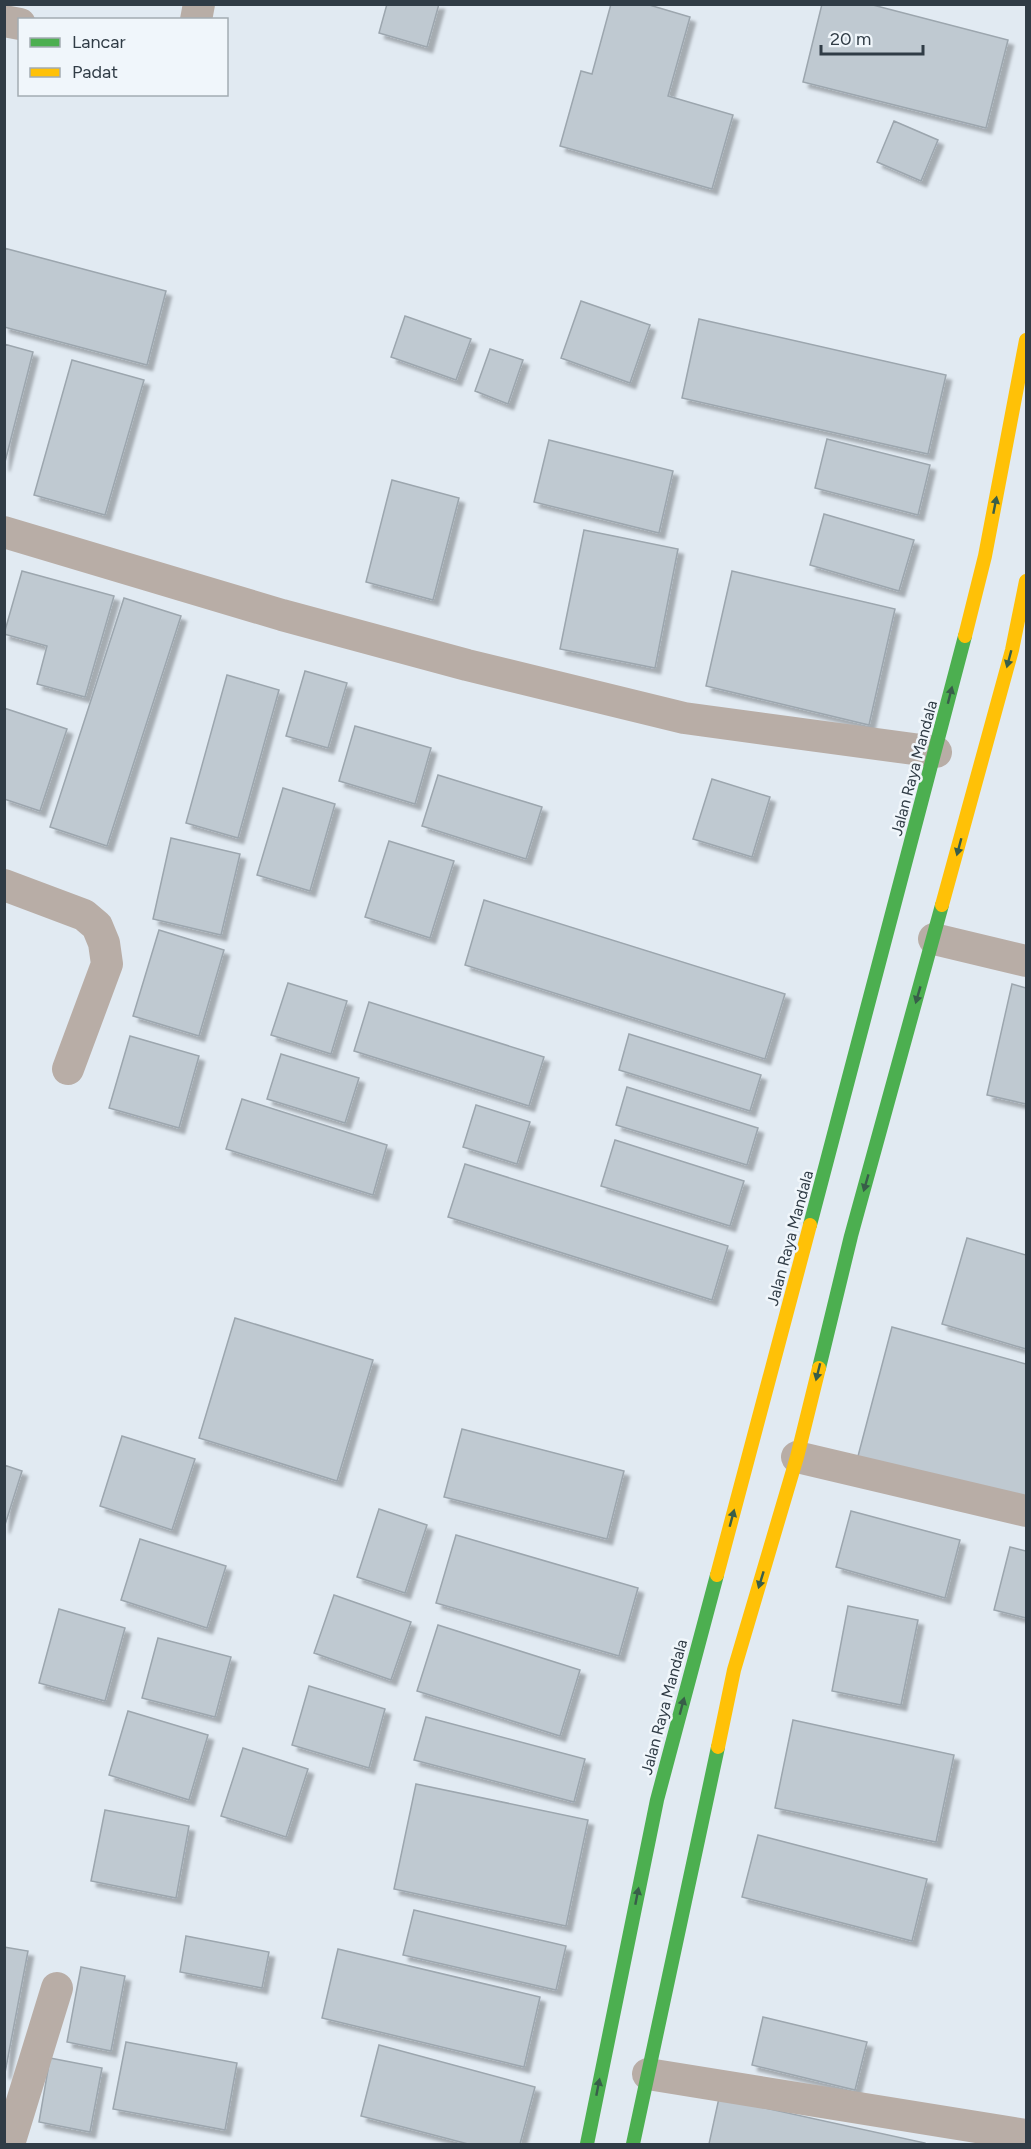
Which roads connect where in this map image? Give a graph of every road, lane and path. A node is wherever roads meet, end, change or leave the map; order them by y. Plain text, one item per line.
1 (1026, 340) edge
2 (4, 532) edge
3 (1026, 581) edge
4 (936, 752) junction
5 (4, 885) edge
6 (934, 939) junction
7 (1026, 961) edge
8 (68, 1069) dead end
9 (797, 1457) junction
10 (1026, 1510) edge
11 (57, 1988) dead end
12 (648, 2074) junction
13 (1026, 2135) edge
14 (9, 2145) edge
15 (587, 2145) edge
16 (633, 2145) edge

4 -> 1 highway, Jalan Raya Mandala
2 - 4 street
3 -> 6 highway
15 -> 4 highway, Jalan Raya Mandala
5 - 8 street
6 - 7 street
6 -> 9 highway
9 - 10 street
9 -> 12 highway
11 - 14 street
12 - 13 street
12 - 16 highway

